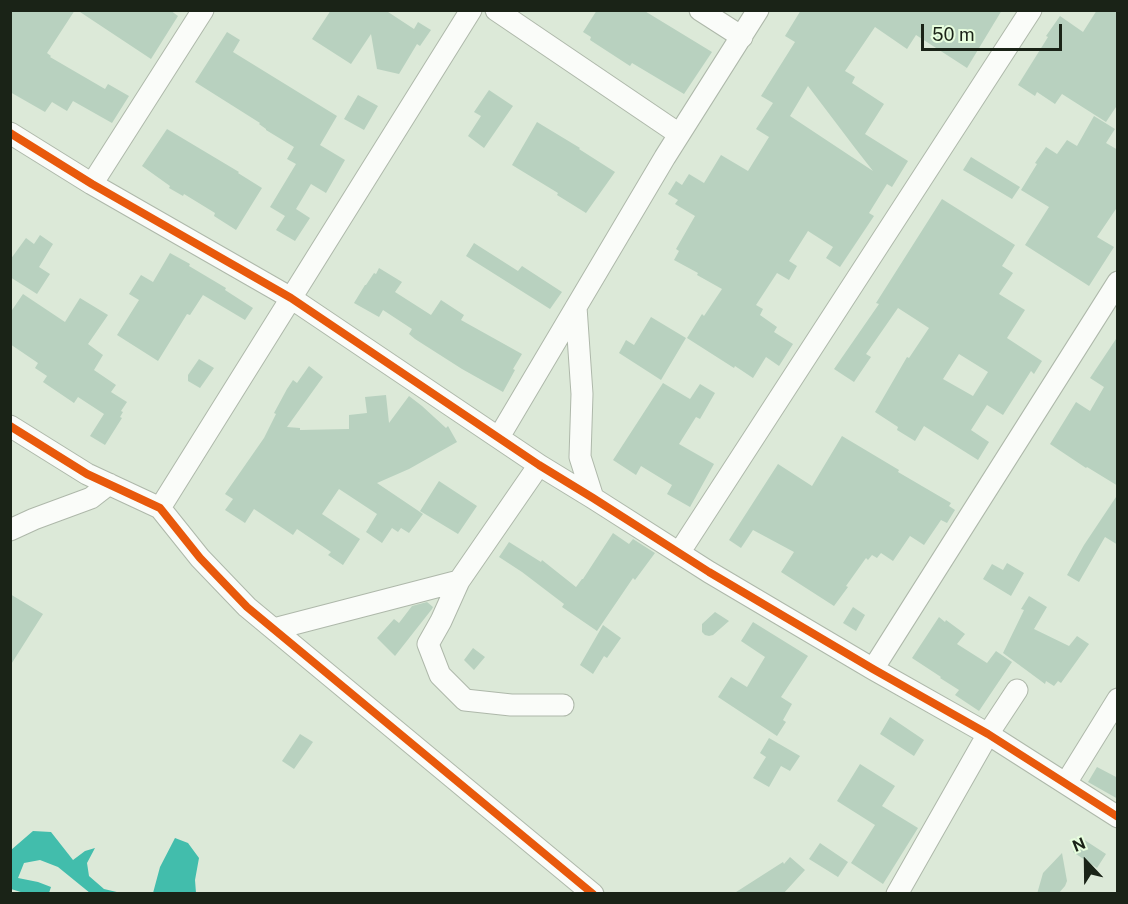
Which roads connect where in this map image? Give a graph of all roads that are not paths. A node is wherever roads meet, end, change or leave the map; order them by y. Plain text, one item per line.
1 (203, 10) edge
2 (471, 10) edge
3 (496, 10) edge
4 (700, 10) edge
5 (758, 10) edge
6 (1031, 10) edge
7 (742, 37) junction
8 (10, 133) edge
9 (679, 134) junction
10 (92, 184) junction
11 (1118, 282) edge
12 (291, 298) junction
13 (576, 307) junction
14 (10, 426) edge
15 (499, 437) junction
16 (539, 465) junction
17 (109, 484) junction
18 (593, 498) junction
19 (160, 508) junction
20 (10, 530) edge
21 (679, 553) junction
22 (459, 581) junction
23 (274, 629) junction
24 (873, 669) junction
25 (1017, 690) dead end
26 (1118, 699) edge
27 (563, 705) dead end
28 (988, 734) junction
29 (1066, 783) junction
30 (1118, 817) edge
31 (593, 894) edge
32 (897, 894) edge

1 - 10 street
2 - 12 street
3 - 9 street
4 - 7 street
5 - 7 street
6 - 21 street
7 - 9 street
8 - 10 street
9 - 13 street
10 - 12 street
11 - 24 street
12 - 15 street
12 - 19 street
13 - 15 street
13 - 18 street
14 - 17 street
15 - 16 street
16 - 18 street
16 - 22 street
17 - 19 street
17 - 20 street
18 - 21 street
19 - 23 street
21 - 24 street
22 - 23 street
22 - 27 street
23 - 31 street
24 - 28 street
25 - 28 street
26 - 29 street
28 - 29 street
28 - 32 street
29 - 30 street

